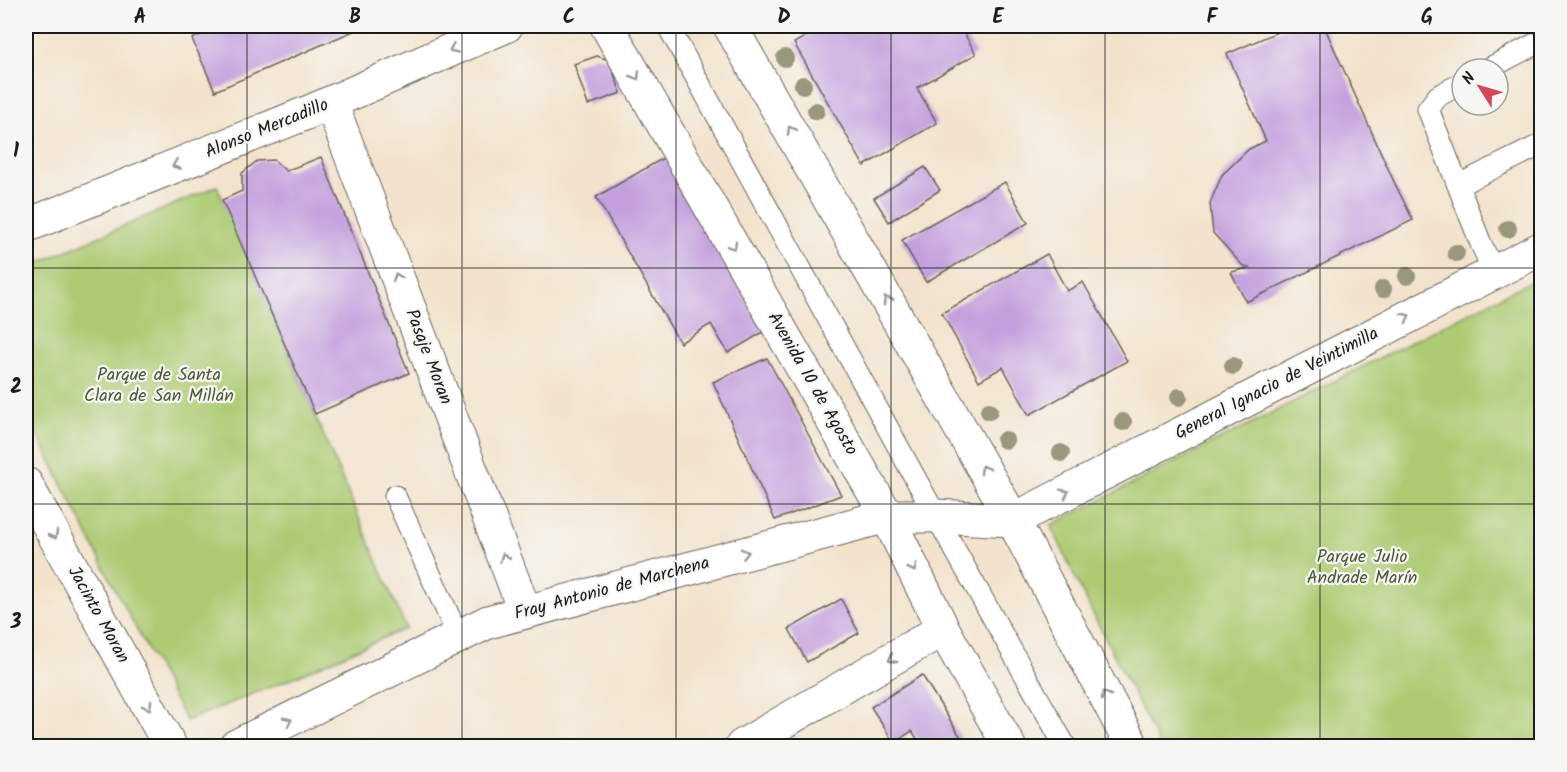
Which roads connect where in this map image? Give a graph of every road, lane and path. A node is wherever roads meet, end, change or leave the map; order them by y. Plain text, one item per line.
1 (506, 26) edge
2 (607, 26) edge
3 (668, 26) edge
4 (730, 26) edge
5 (1535, 44) dead end
6 (1510, 57) edge
7 (1450, 90) edge
8 (331, 103) junction
9 (1542, 144) edge
10 (1459, 185) junction
11 (26, 226) edge
12 (1542, 248) edge
13 (1494, 272) junction
14 (26, 484) edge
15 (395, 496) dead end
16 (887, 516) junction
17 (936, 516) junction
18 (1013, 520) junction
19 (525, 612) junction
20 (943, 629) junction
21 (459, 636) junction
22 (170, 747) edge
23 (236, 747) edge
24 (742, 747) edge
25 (1009, 747) edge
26 (1065, 747) edge
27 (1132, 747) edge

1 -> 8 street, Alonso Mercadillo
2 -> 16 street, Avenida 10 de Agosto
3 - 17 lane
18 -> 4 street
5 - 6 lane
7 - 10 lane
8 -> 11 street, Alonso Mercadillo
19 -> 8 street, Pasaje Moran
9 - 10 lane
10 - 13 lane
12 - 13 street, General Ignacio de Veintimilla
18 -> 13 street, General Ignacio de Veintimilla
14 -> 22 street, Jacinto Moran
15 - 21 lane
16 - 17 street, Fray Antonio de Marchena
19 -> 16 street, Fray Antonio de Marchena
16 -> 20 street, Avenida 10 de Agosto
17 - 18 street, Fray Antonio de Marchena
17 - 26 lane
27 -> 18 street
19 - 21 street, Fray Antonio de Marchena
20 -> 24 street
20 - 25 street, Avenida 10 de Agosto
23 -> 21 street, Fray Antonio de Marchena

